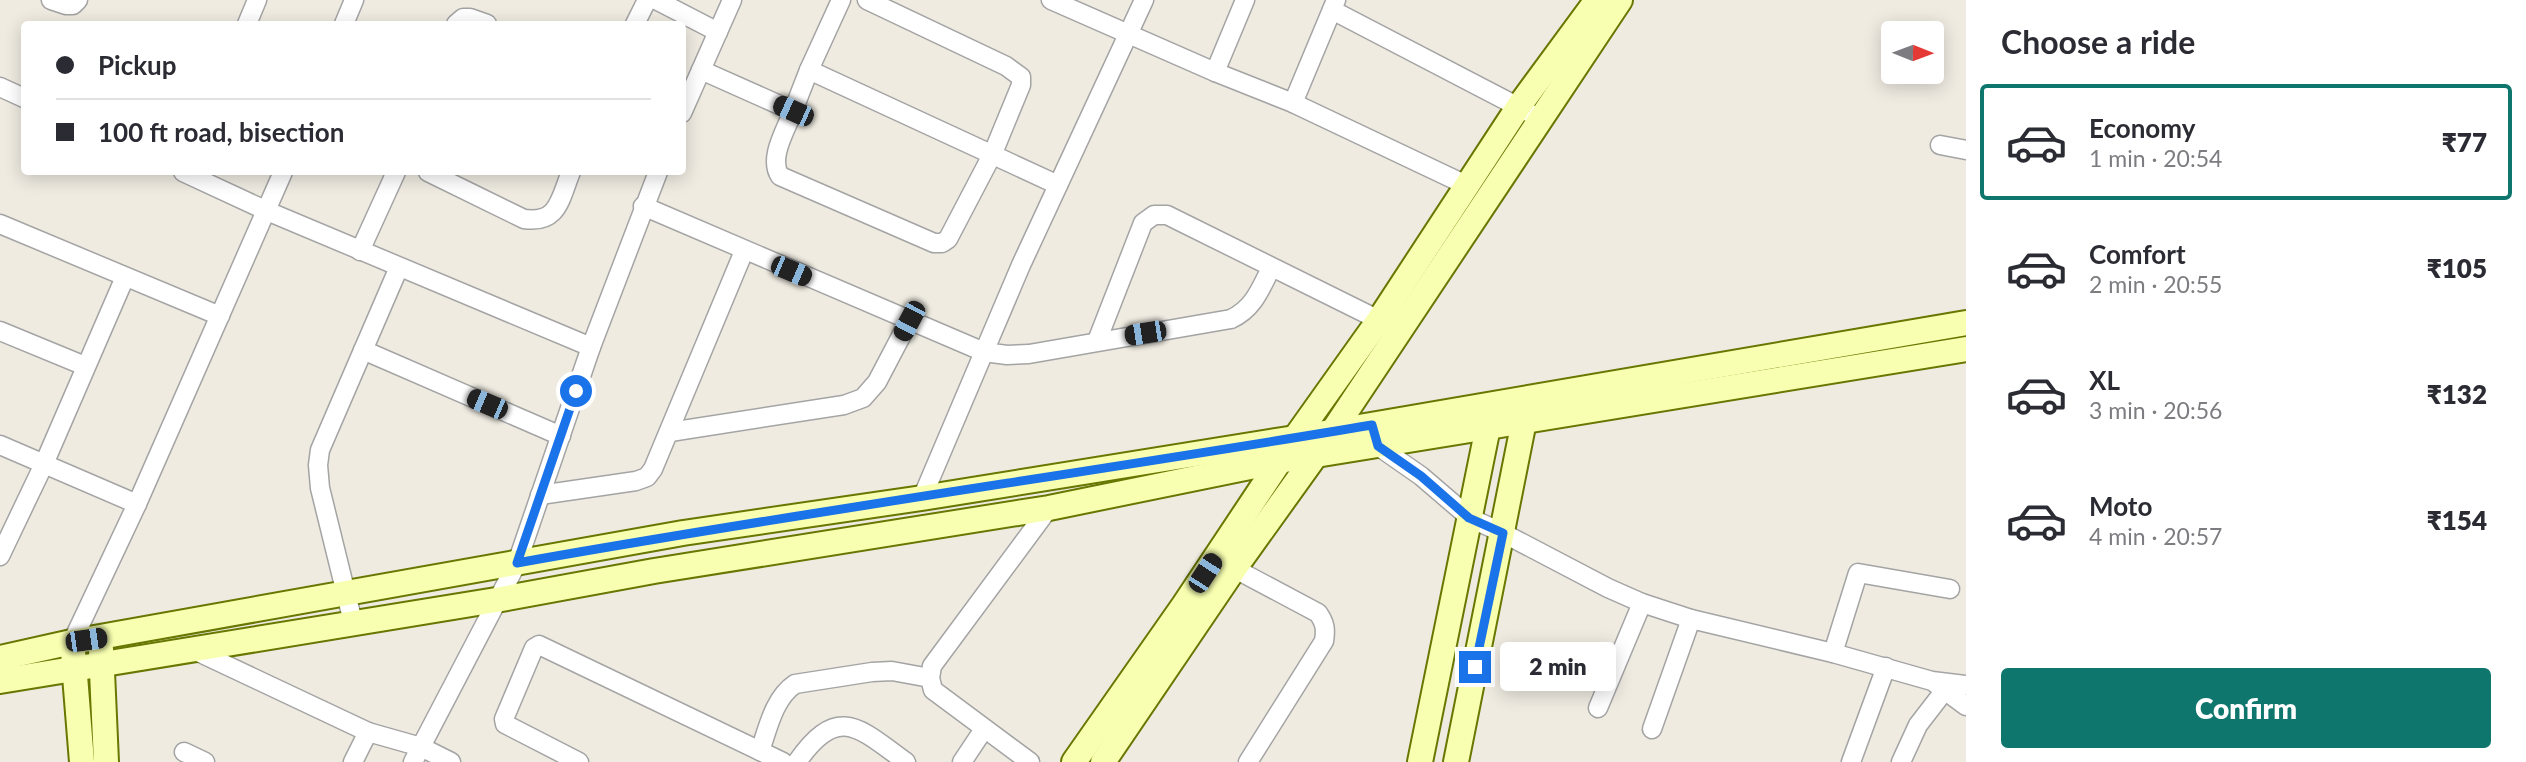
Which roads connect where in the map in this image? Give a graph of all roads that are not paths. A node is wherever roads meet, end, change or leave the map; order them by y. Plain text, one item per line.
1 (51, 0) edge
2 (78, 0) edge
3 (257, 0) edge
4 (354, 0) edge
5 (647, 0) edge
6 (656, 0) edge
7 (732, 0) edge
8 (841, 0) edge
9 (867, 0) edge
10 (1051, 0) edge
11 (1144, 0) edge
12 (1245, 0) edge
13 (1597, 0) edge
14 (1620, 0) edge
15 (1334, 5) edge
16 (248, 21) edge
17 (345, 21) edge
18 (460, 21) edge
19 (478, 21) edge
20 (636, 21) edge
21 (718, 32) junction
22 (1129, 35) junction
23 (810, 69) junction
24 (701, 70) junction
25 (1215, 72) junction
26 (0, 87) edge
27 (21, 97) edge
28 (1293, 103) junction
29 (686, 104) edge
30 (1519, 106) junction
31 (793, 111) junction
32 (1540, 120) junction
33 (1940, 145) dead end
34 (1966, 150) edge
35 (993, 153) junction
36 (189, 175) edge
37 (283, 175) edge
38 (395, 175) edge
39 (434, 175) edge
40 (570, 175) edge
41 (657, 175) edge
42 (1058, 184) junction
43 (1466, 185) junction
44 (643, 206) junction
45 (267, 211) junction
46 (0, 223) edge
47 (360, 251) junction
48 (744, 251) junction
49 (399, 267) junction
50 (1271, 268) junction
51 (125, 277) junction
52 (220, 316) junction
53 (909, 321) junction
54 (1966, 323) edge
55 (1390, 325) junction
56 (0, 331) edge
57 (1097, 341) junction
58 (592, 347) junction
59 (1966, 349) edge
60 (363, 350) junction
61 (984, 352) junction
62 (85, 366) junction
63 (1524, 421) junction
64 (1488, 427) junction
65 (1333, 431) junction
66 (670, 432) junction
67 (1375, 435) junction
68 (561, 436) junction
69 (1295, 438) junction
70 (0, 445) edge
71 (1316, 456) junction
72 (1279, 461) junction
73 (44, 464) junction
74 (540, 495) junction
75 (922, 498) junction
76 (137, 504) junction
77 (1049, 508) junction
78 (1469, 518) junction
79 (1503, 533) junction
80 (0, 556) edge
81 (517, 563) junction
82 (1225, 563) junction
83 (1950, 589) dead end
84 (346, 593) junction
85 (496, 600) junction
86 (1643, 603) junction
87 (1691, 619) junction
88 (353, 622) junction
89 (100, 638) junction
90 (72, 642) junction
91 (190, 648) junction
92 (1833, 653) junction
93 (0, 658) edge
94 (102, 665) junction
95 (1886, 667) junction
96 (75, 668) junction
97 (930, 678) junction
98 (0, 681) edge
99 (1939, 685) junction
100 (1966, 685) edge
101 (1966, 706) edge
102 (1598, 708) dead end
103 (984, 729) junction
104 (1652, 729) dead end
105 (368, 732) junction
106 (760, 751) junction
107 (184, 752) dead end
108 (417, 755) edge
109 (1110, 760) edge
110 (82, 762) edge
111 (106, 762) edge
112 (205, 762) edge
113 (353, 762) edge
114 (451, 762) edge
115 (579, 762) edge
116 (783, 762) edge
117 (797, 762) edge
118 (906, 762) edge
119 (962, 762) edge
120 (1030, 762) edge
121 (1074, 762) edge
122 (1248, 762) edge
123 (1420, 762) edge
124 (1456, 762) edge
125 (1851, 762) edge
126 (1900, 762) edge

1 - 2 street
3 - 16 street
4 - 17 street
5 - 20 street
6 - 21 street
7 - 21 street
8 - 23 street
9 - 35 street
10 - 22 street
11 - 22 street
12 - 25 street
13 - 30 street
14 - 32 street
15 - 28 street
15 - 30 street
18 - 19 street
21 - 24 street
22 - 25 street
22 - 42 street
23 - 31 street
23 - 35 street
24 - 29 street
24 - 31 street
25 - 28 street
26 - 27 street
28 - 43 street
30 - 32 street
30 - 43 street
31 - 35 street
32 - 55 street
33 - 34 street
35 - 42 street
36 - 45 street
37 - 45 street
38 - 47 street
39 - 40 street
41 - 44 street
42 - 61 street
43 - 55 street
44 - 48 street
44 - 58 street
45 - 47 street
45 - 52 street
46 - 51 street
47 - 49 street
48 - 53 street
48 - 66 street
49 - 58 street
49 - 60 street
50 - 55 street
50 - 57 street
50 - 57 street
51 - 52 street
51 - 62 street
52 - 76 street
53 - 61 street
53 - 66 street
54 - 67 street
55 - 65 street
55 - 69 street
56 - 62 street
57 - 61 street
58 - 68 street
59 - 63 street
60 - 68 street
60 - 84 street
61 - 75 street
62 - 73 street
63 - 64 street
63 - 79 street
64 - 67 street
64 - 78 street
65 - 67 street
65 - 69 street
65 - 71 street
66 - 74 street
67 - 71 street
67 - 78 street
68 - 74 street
69 - 72 street
69 - 75 street
70 - 73 street
71 - 72 street
71 - 82 street
72 - 77 street
72 - 82 street
73 - 76 street
73 - 80 street
74 - 81 street
75 - 81 street
76 - 90 street
77 - 85 street
77 - 97 street
78 - 79 street
78 - 123 street
79 - 86 street
79 - 124 street
81 - 84 street
81 - 85 street
82 - 109 street
82 - 121 street
82 - 122 street
83 - 92 street
84 - 88 street
84 - 89 street
85 - 88 street
85 - 108 street
86 - 87 street
86 - 102 street
87 - 92 street
87 - 104 street
88 - 91 street
89 - 90 street
89 - 94 street
90 - 93 street
90 - 96 street
91 - 94 street
91 - 105 street
92 - 95 street
94 - 96 street
94 - 111 street
95 - 99 street
95 - 125 street
96 - 98 street
96 - 110 street
97 - 103 street
97 - 106 street
99 - 100 street
99 - 101 street
99 - 126 street
103 - 119 street
103 - 120 street
105 - 108 street
105 - 113 street
106 - 115 street
106 - 116 street
107 - 112 street
108 - 114 street
117 - 118 street

